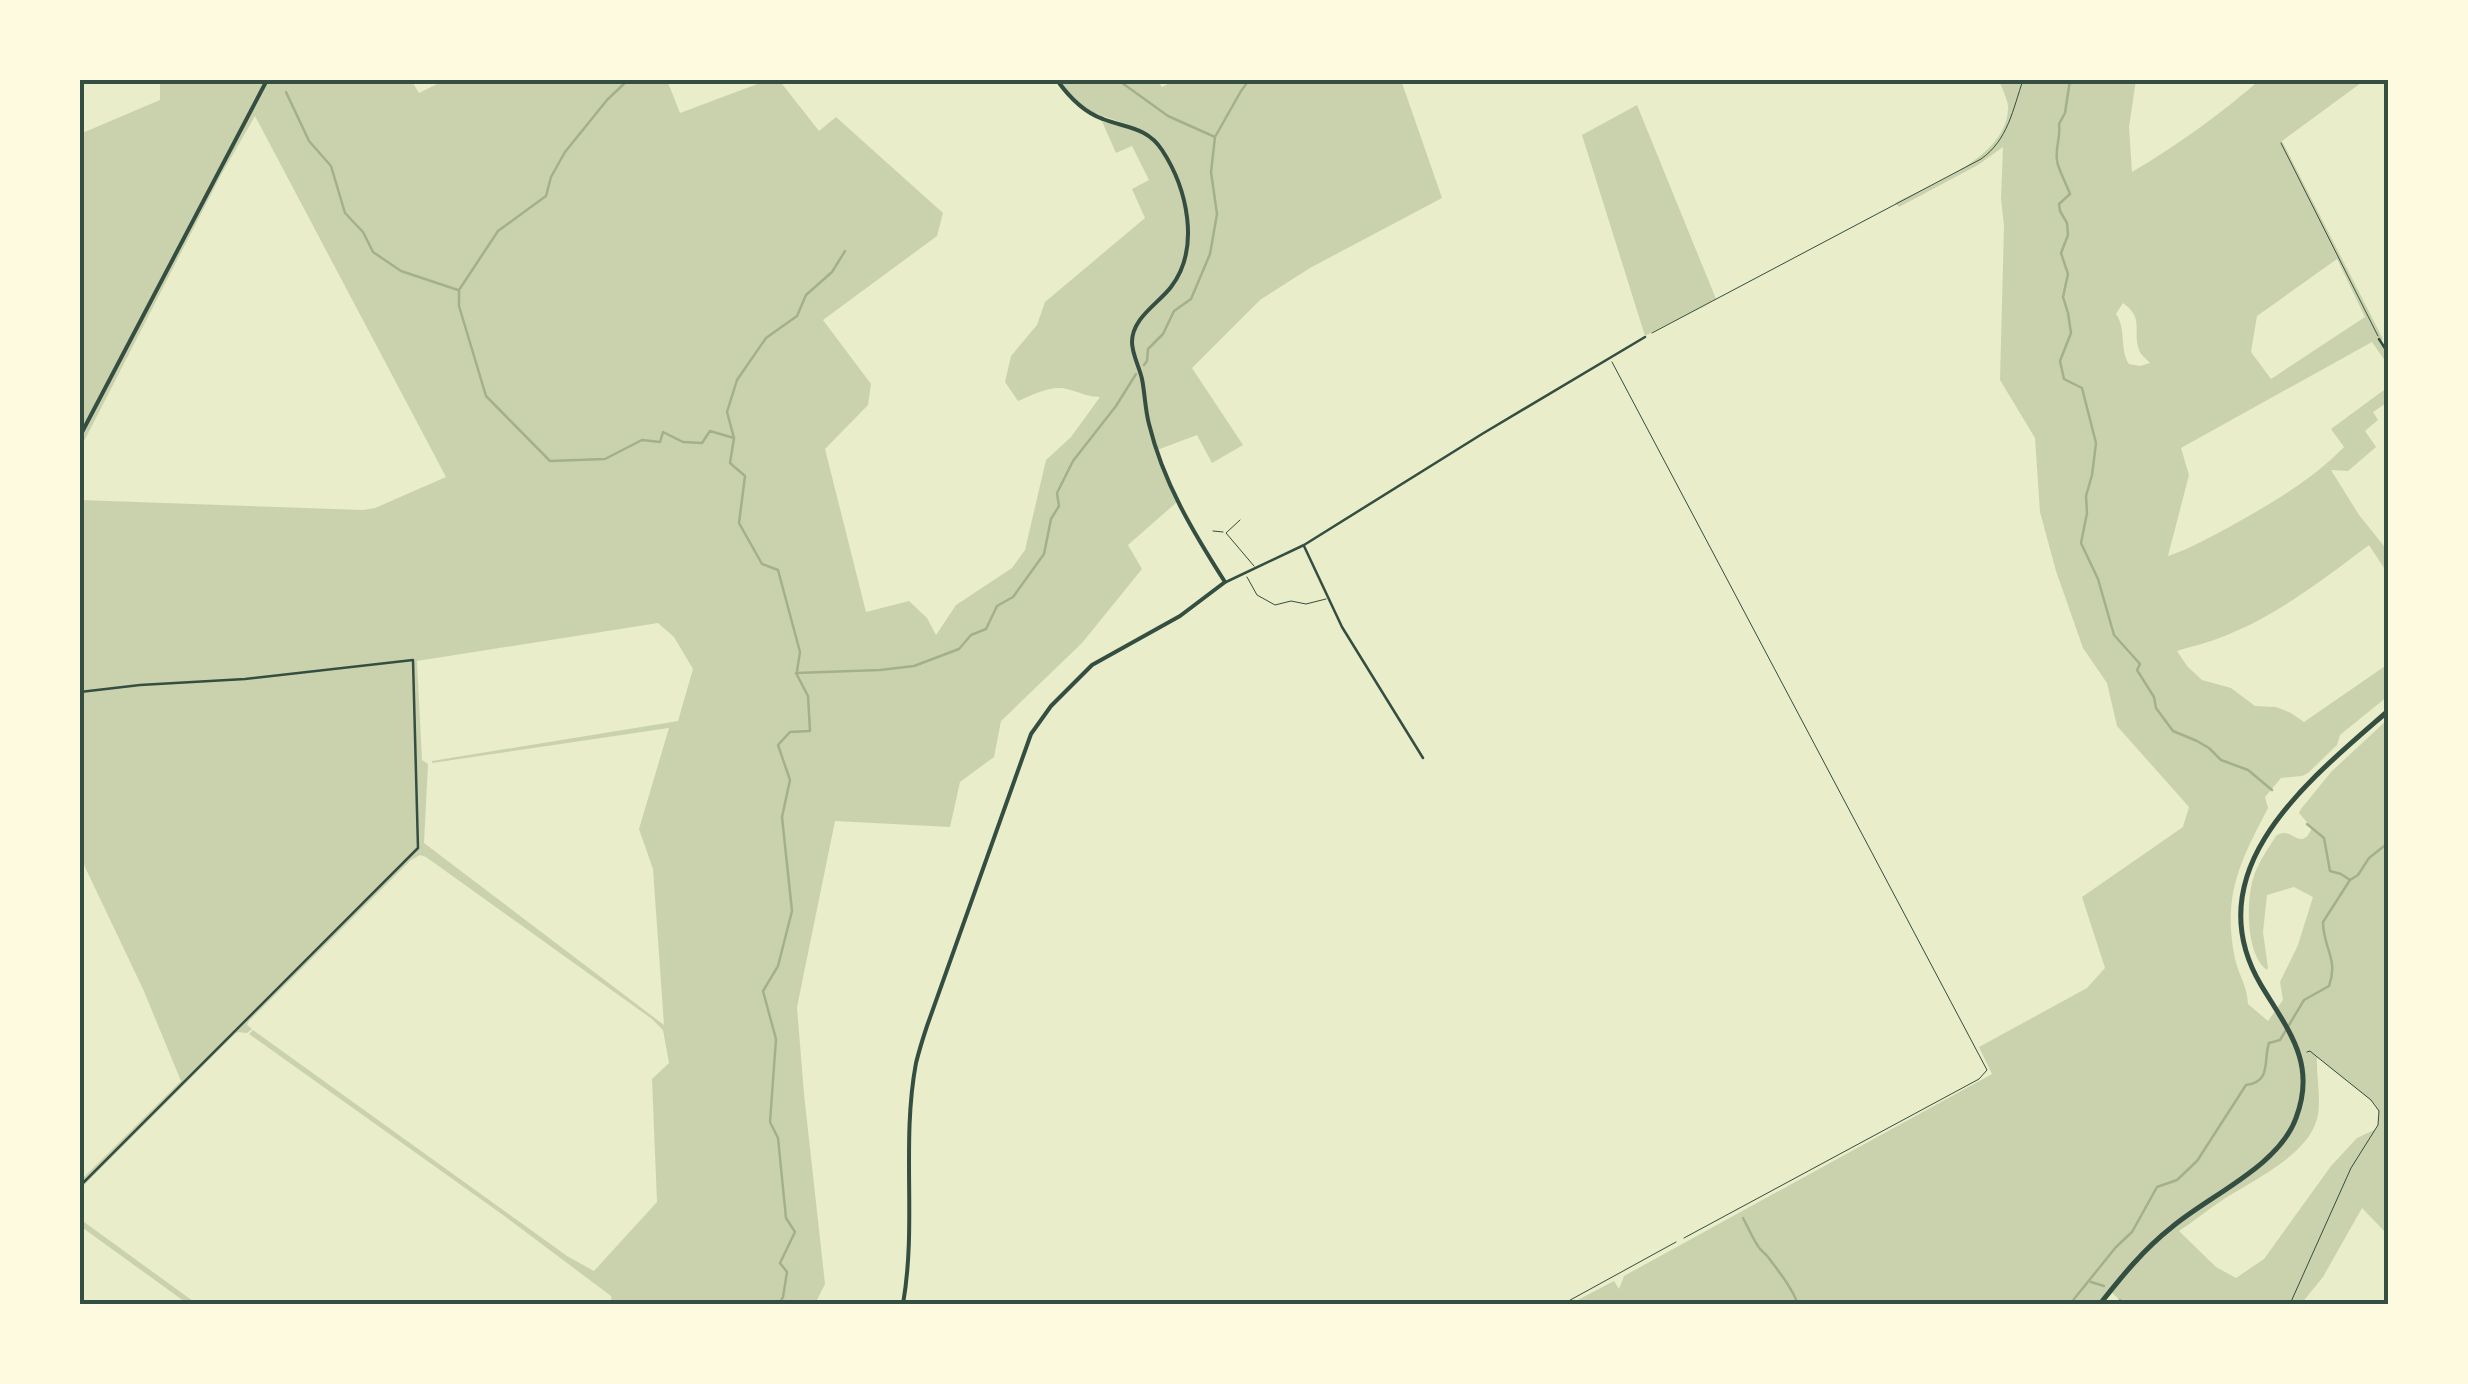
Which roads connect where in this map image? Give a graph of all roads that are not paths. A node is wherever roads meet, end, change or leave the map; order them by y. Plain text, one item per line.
1 (267, 80) edge
2 (1057, 80) edge
3 (2281, 143) dead end
4 (1644, 337) road end
5 (2380, 339) joint
6 (2388, 354) edge
7 (80, 436) edge
8 (1240, 520) dead end
9 (1213, 531) dead end
10 (1226, 533) junction
11 (1304, 545) junction
12 (1256, 568) junction
13 (1245, 574) junction
14 (1224, 582) junction
15 (1328, 598) junction
16 (80, 692) edge
17 (2388, 711) edge
18 (1423, 758) dead end
19 (80, 1186) edge
20 (1676, 1242) road end
21 (904, 1304) edge
22 (1563, 1304) edge
23 (2100, 1304) edge

1 - 7 street
2 - 14 street
3 - 5 lane
4 - 11 street
5 - 6 street
8 - 10 lane
9 - 10 lane
10 - 12 lane
11 - 12 street
11 - 15 street
12 - 13 street
13 - 14 street
13 - 15 lane
14 - 21 street
15 - 18 street
16 - 19 street
17 - 23 main road
20 - 22 lane

